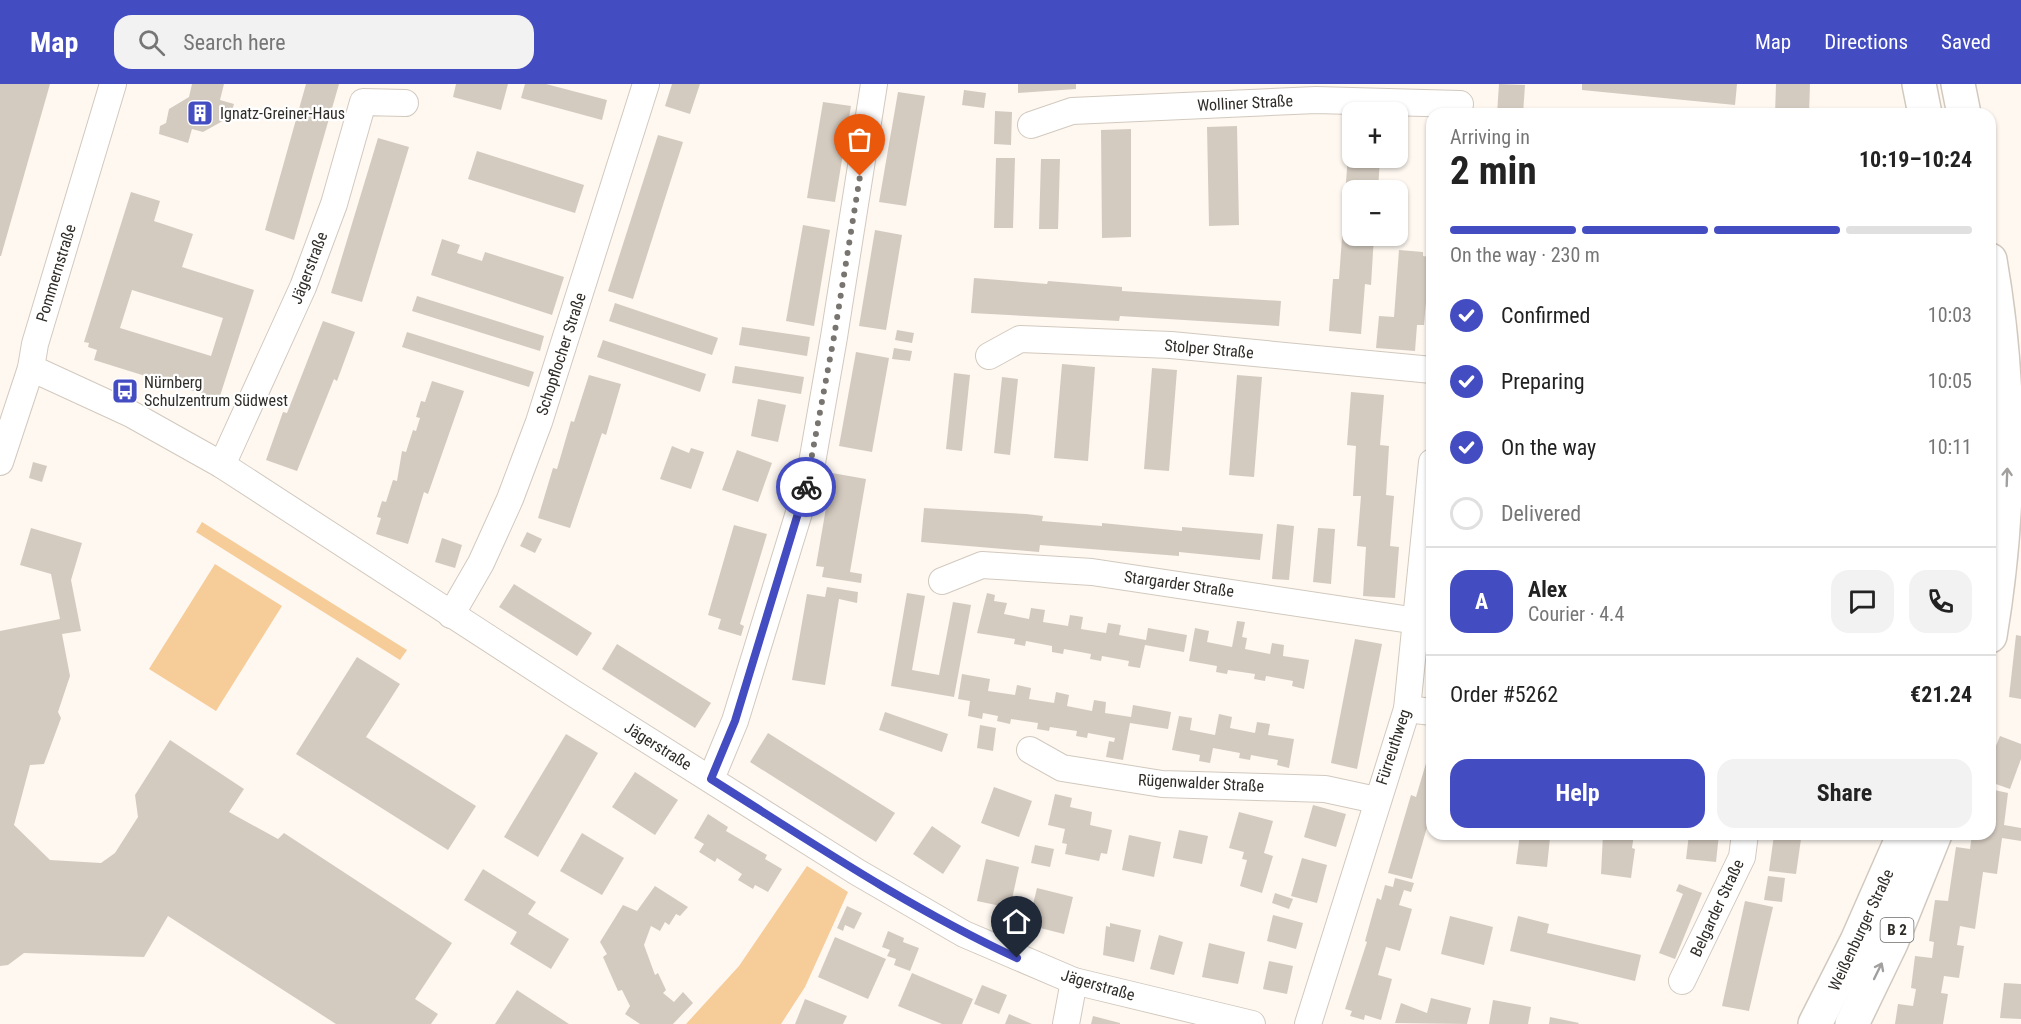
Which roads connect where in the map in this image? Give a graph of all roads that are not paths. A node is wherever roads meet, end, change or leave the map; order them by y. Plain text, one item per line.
1 (113, 84) edge
2 (646, 84) edge
3 (874, 84) edge
4 (1958, 84) edge
5 (1460, 101) edge
6 (405, 103) dead end
7 (1963, 108) edge
8 (1031, 125) dead end
9 (1996, 297) edge
10 (989, 356) dead end
11 (31, 368) junction
12 (1426, 369) edge
13 (0, 462) edge
14 (222, 465) junction
15 (1426, 529) edge
16 (2005, 537) edge
17 (942, 580) dead end
18 (1996, 596) edge
19 (451, 615) junction
20 (1417, 621) junction
21 (1407, 709) junction
22 (1426, 711) edge
23 (1030, 750) dead end
24 (711, 779) junction
25 (1376, 800) junction
26 (1744, 840) edge
27 (1901, 840) edge
28 (1933, 840) edge
29 (1074, 981) junction
30 (1682, 981) dead end
31 (1066, 1024) edge
32 (1252, 1024) edge
33 (1308, 1024) edge
34 (1815, 1024) edge
35 (1852, 1024) edge

1 - 11 street, Pommernstraße
2 - 19 street, Schopflocher Straße
3 - 24 street
4 - 7 main road
5 - 8 street, Wolliner Straße
6 - 14 street, Jägerstraße
16 -> 9 main road
10 - 12 street, Stolper Straße
11 - 13 street, Pommernstraße
11 - 14 street, Jägerstraße
14 - 19 street, Jägerstraße
15 - 20 street, Fürreuthweg
16 - 18 main road
17 - 20 street, Stargarder Straße
19 - 24 street, Jägerstraße
20 - 21 street, Fürreuthweg
21 - 22 street
21 - 25 street, Fürreuthweg
23 - 25 street, Rügenwalder Straße
24 - 29 street, Jägerstraße
25 - 33 street, Fürreuthweg
26 - 30 street, Belgarder Straße
27 - 34 main road, Weißenburger Straße / B 2
35 -> 28 main road, Weißenburger Straße / B 2
29 - 31 street
29 - 32 street, Jägerstraße

